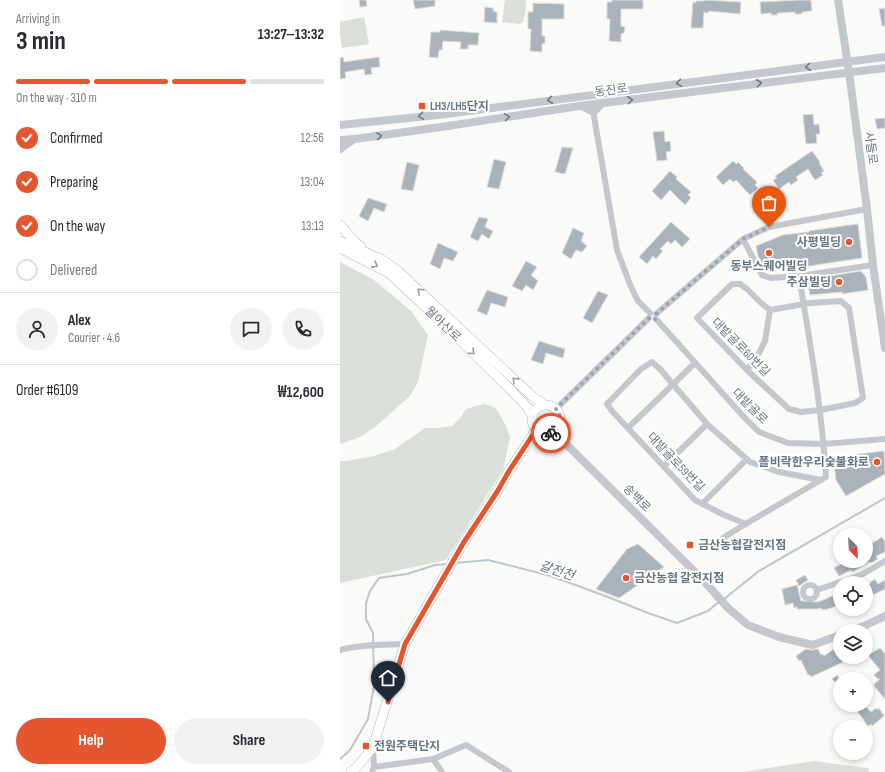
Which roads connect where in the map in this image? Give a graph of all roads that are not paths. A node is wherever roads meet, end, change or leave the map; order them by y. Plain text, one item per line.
1 (838, 0) edge
2 (885, 57) edge
3 (849, 59) junction
4 (885, 68) edge
5 (849, 74) junction
6 (593, 109) junction
7 (340, 126) edge
8 (355, 139) junction
9 (340, 140) edge
10 (340, 149) edge
11 (867, 209) junction
12 (340, 225) edge
13 (743, 239) junction
14 (340, 240) edge
15 (340, 248) edge
16 (368, 253) junction
17 (873, 265) junction
18 (799, 276) junction
19 (804, 304) junction
20 (770, 310) junction
21 (653, 316) junction
22 (885, 348) edge
23 (695, 363) junction
24 (747, 370) junction
25 (672, 384) junction
26 (545, 405) junction
27 (556, 409) junction
28 (820, 410) junction
29 (532, 416) junction
30 (707, 424) junction
31 (628, 428) junction
32 (536, 430) junction
33 (554, 432) junction
34 (885, 439) edge
35 (824, 444) junction
36 (746, 459) junction
37 (664, 466) junction
38 (821, 480) junction
39 (702, 504) junction
40 (746, 524) junction
41 (723, 538) dead end
42 (885, 561) edge
43 (817, 590) dead end
44 (885, 616) edge
45 (868, 624) edge
46 (833, 638) edge
47 (405, 644) junction
48 (340, 650) edge
49 (373, 747) junction
50 (433, 759) junction
51 (373, 769) edge
52 (351, 772) edge
53 (442, 772) edge
54 (509, 772) edge

1 - 3 street, 사들로
2 - 3 street, 동진로
3 - 5 street, 사들로
3 -> 7 street, 동진로
4 - 5 street, 동진로
6 -> 5 street, 동진로
5 - 11 street, 사들로
8 -> 6 street, 동진로
6 - 21 street, 대밭골로
8 - 9 street, 동진로
8 - 10 street
11 - 13 street
11 - 17 street, 사들로
12 - 16 main road
13 - 18 street
13 - 21 street
14 - 16 main road
15 -> 29 main road, 월아산로
26 -> 16 main road
17 - 18 street
17 - 22 street, 사들로
18 - 19 street
19 - 20 street, 대밭골로60번길
19 - 28 street
19 - 28 street, 대밭골로60번길
20 - 24 street
20 - 24 street, 대밭골로60번길
21 - 23 street, 대밭골로
21 - 27 street
23 - 25 street
23 - 35 street, 대밭골로
24 - 28 street, 대밭골로60번길
25 - 30 street
25 - 31 street
25 - 31 street, 대밭골로59번길
26 - 27 main road
26 - 29 main road
27 - 33 main road
28 - 35 street
29 - 32 main road
30 - 36 street
30 - 37 street
31 - 37 street, 대밭골로59번길
32 - 33 main road
32 - 47 main road
33 - 46 street, 송백로
34 - 35 street, 대밭골로
35 - 38 street
36 - 38 street
36 - 39 street
37 - 39 street, 대밭골로59번길
38 - 40 street
39 - 40 street, 대밭골로59번길
40 - 41 street
42 - 43 street
44 - 45 street
47 - 48 street
47 - 49 main road
49 - 51 street
49 - 52 main road
50 - 51 street
50 - 53 street
50 - 54 street

